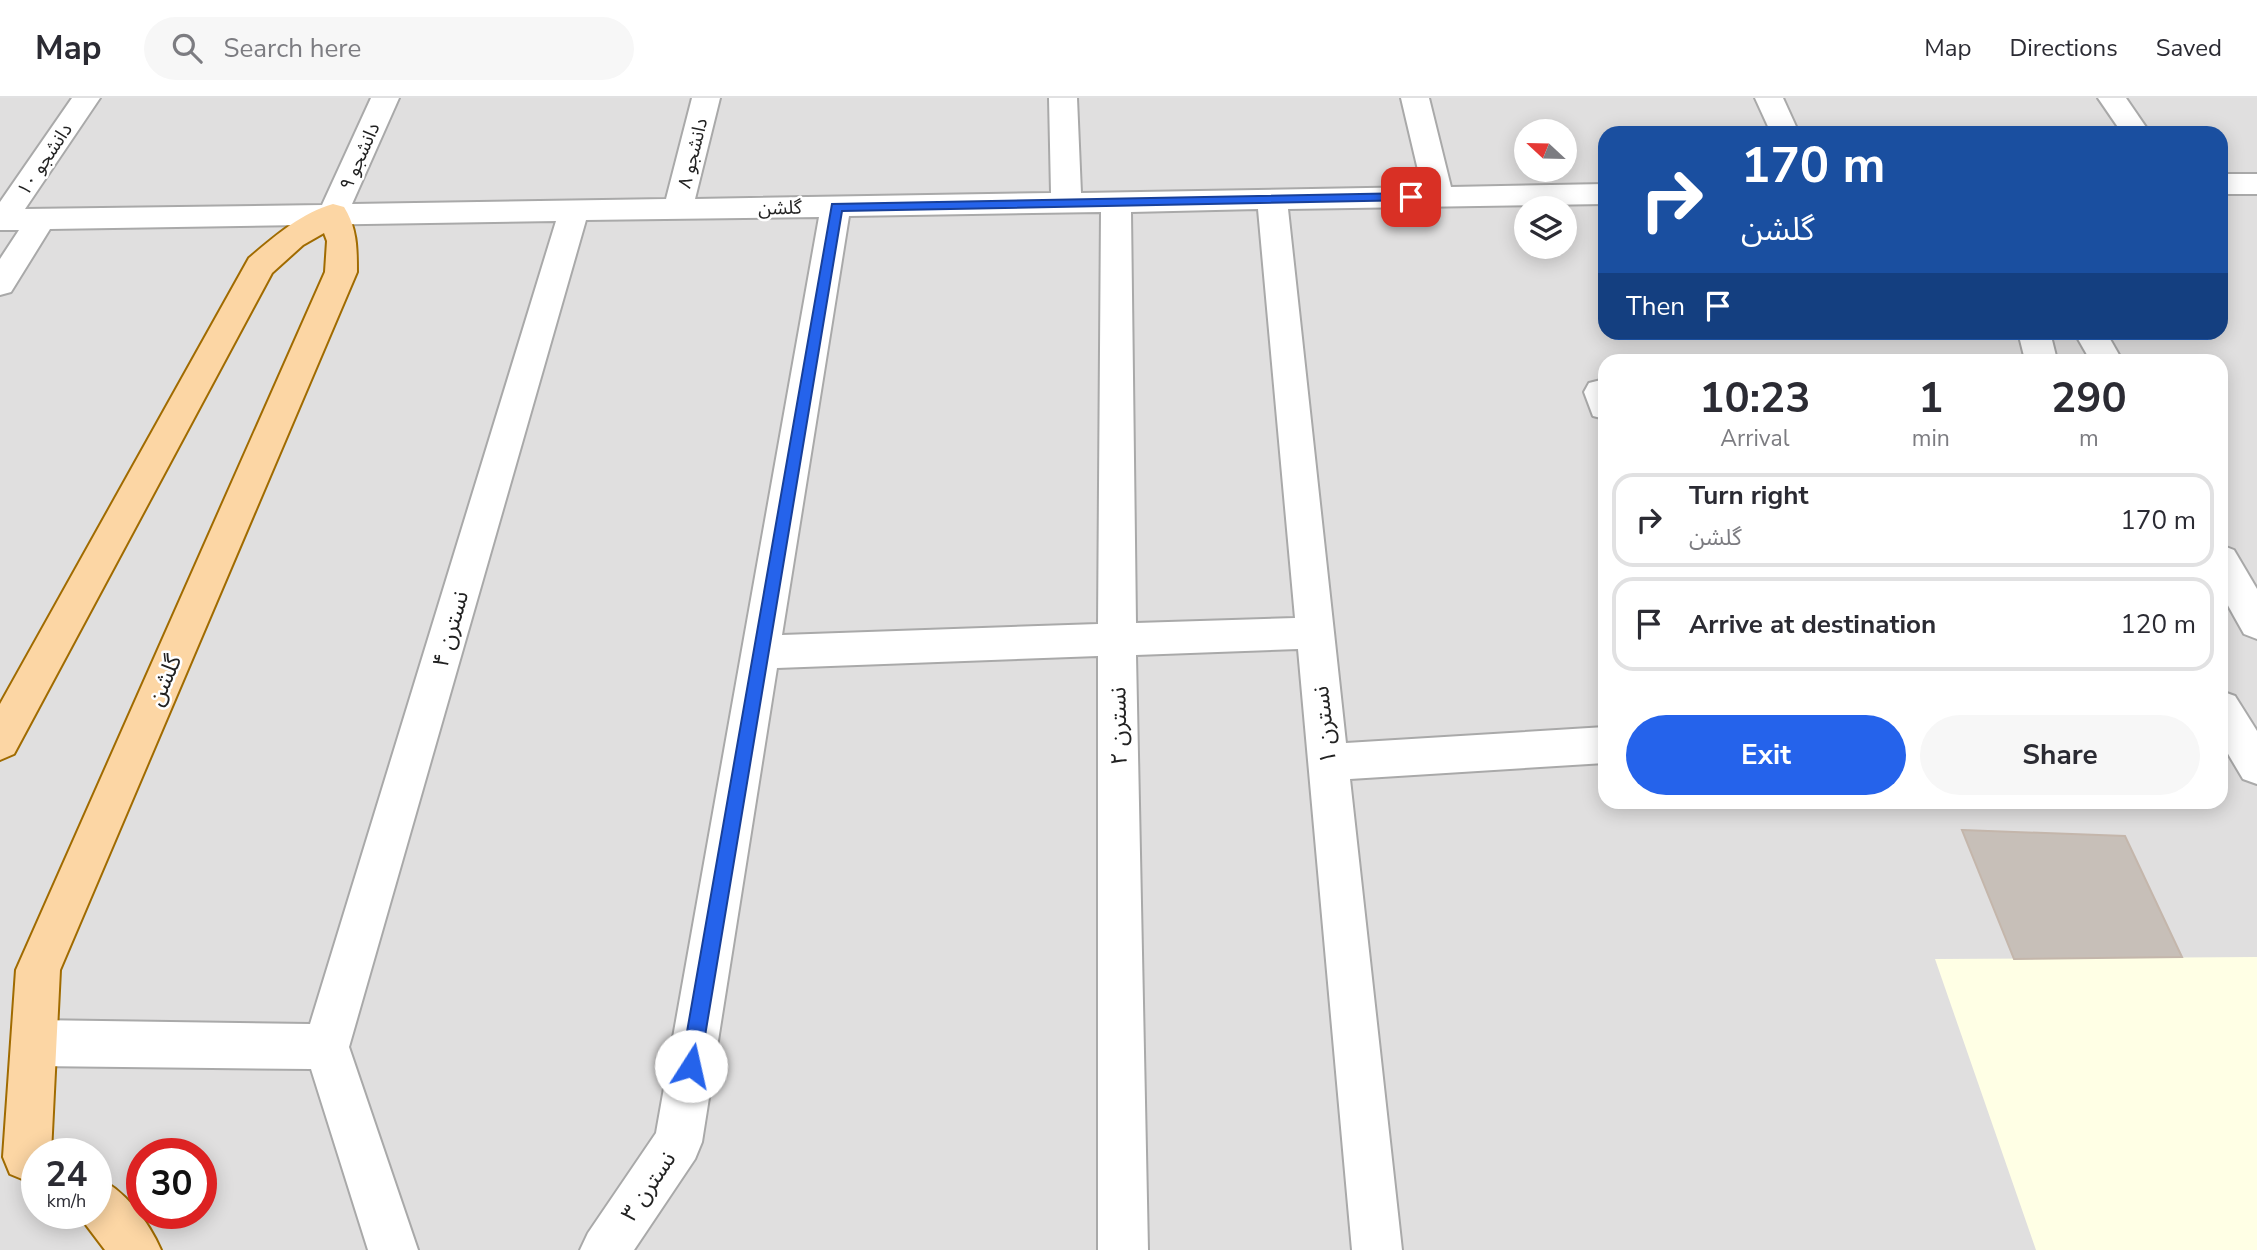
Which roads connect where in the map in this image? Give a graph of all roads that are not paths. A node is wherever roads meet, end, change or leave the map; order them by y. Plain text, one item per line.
1 (86, 98) edge
2 (385, 98) edge
3 (706, 98) edge
4 (1063, 98) edge
5 (1415, 98) edge
6 (1769, 98) edge
7 (2112, 98) edge
8 (1782, 126) edge
9 (2131, 126) edge
10 (2228, 184) edge
11 (2257, 184) edge
12 (1598, 194) edge
13 (1439, 197) junction
14 (1272, 199) junction
15 (1066, 202) junction
16 (1116, 202) junction
17 (836, 206) junction
18 (678, 209) junction
19 (574, 210) junction
20 (333, 214) junction
21 (41, 219) junction
22 (1, 220) edge
23 (0, 284) edge
24 (2228, 572) edge
25 (2257, 623) edge
26 (1315, 633) junction
27 (1117, 640) junction
28 (761, 652) junction
29 (2228, 726) edge
30 (0, 742) edge
31 (1598, 745) edge
32 (1328, 762) junction
33 (2257, 766) edge
34 (34, 1043) junction
35 (326, 1047) junction
36 (23, 1138) edge
37 (112, 1221) edge
38 (136, 1250) edge
39 (393, 1250) edge
40 (605, 1250) edge
41 (1123, 1250) edge
42 (1377, 1250) edge

1 - 22 street, دانشجو ۱۰
2 - 20 street, دانشجو ۹
3 - 18 street, دانشجو ۸
4 - 15 street
5 - 13 street
6 - 8 street
7 - 9 street
10 - 11 street
12 - 13 street, گلشن
13 - 14 street, گلشن
14 - 16 street, گلشن
14 - 26 street, نسترن ۱
15 - 16 street, گلشن
15 - 17 street, گلشن
16 - 27 street, نسترن ۲
17 - 18 street, گلشن
17 - 28 street, نسترن ۳
18 - 19 street, گلشن
19 - 20 street, گلشن
19 - 35 street, نسترن ۴
20 - 21 street, گلشن
20 - 30 main road
20 - 34 main road, گلشن
21 - 22 street, گلشن
21 - 23 street
24 - 25 street
26 - 27 street
26 - 32 street, نسترن ۱
27 - 28 street
27 - 41 street, نسترن ۲
28 - 40 street, نسترن ۳
29 - 33 street
31 - 32 street
32 - 42 street, نسترن ۱
34 - 35 street
34 - 36 main road, گلشن
35 - 39 street
37 - 38 main road

